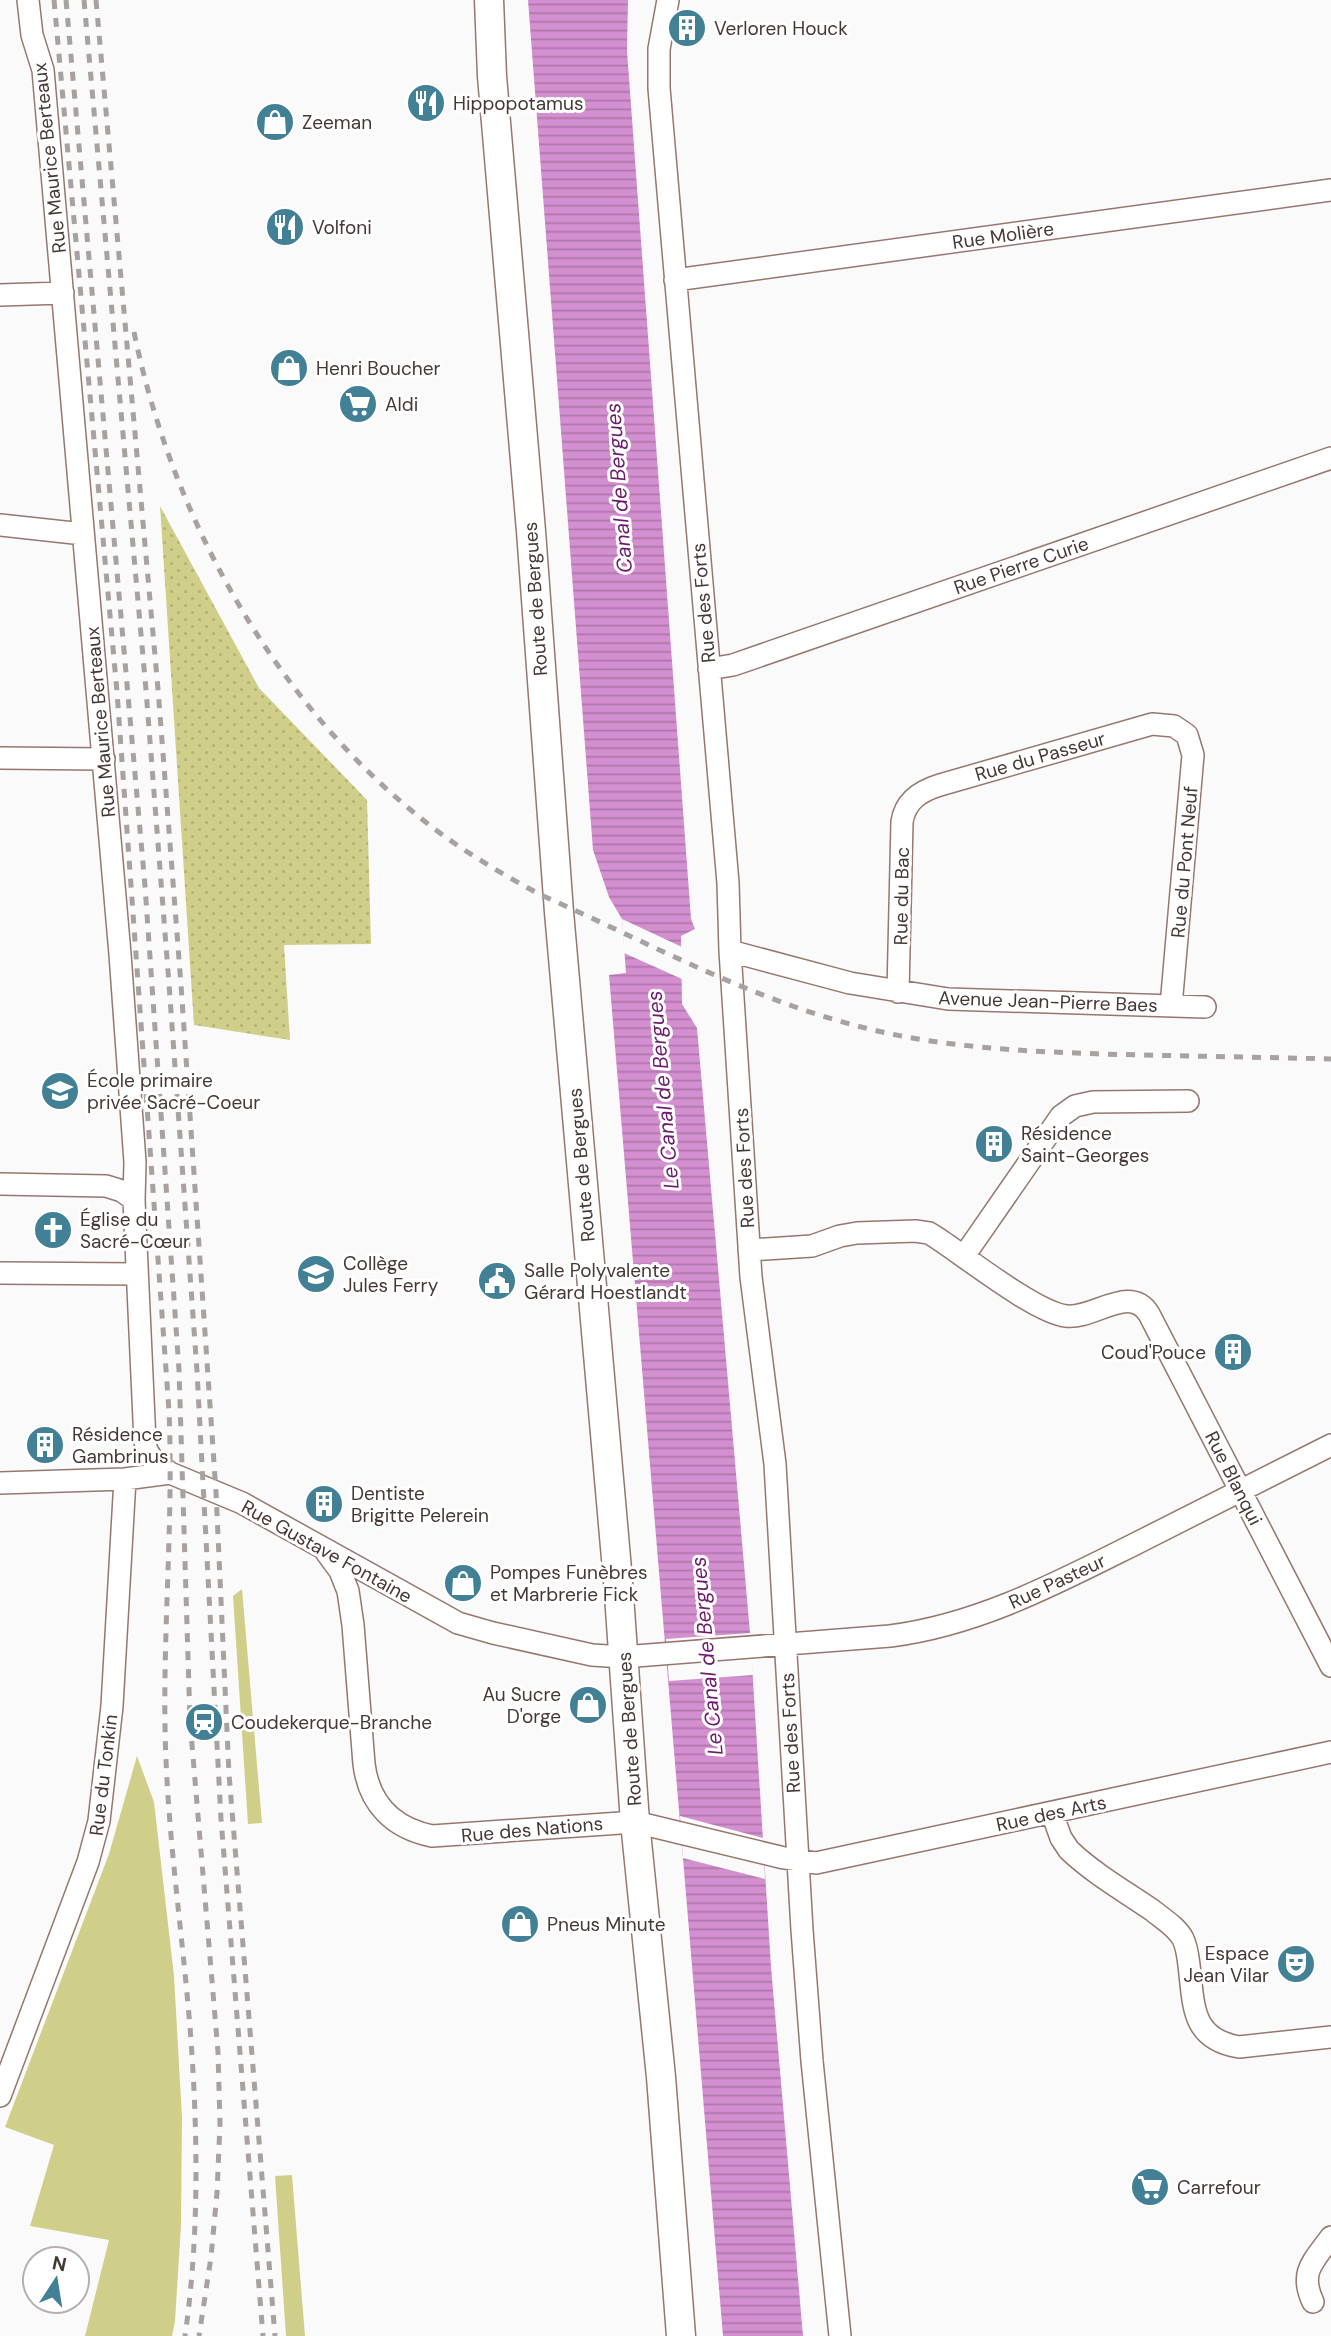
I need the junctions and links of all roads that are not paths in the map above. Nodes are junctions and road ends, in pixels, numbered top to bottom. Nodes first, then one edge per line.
1 (28, 0) edge
2 (480, 0) edge
3 (489, 0) edge
4 (668, 0) edge
5 (492, 76) junction
6 (1331, 190) edge
7 (676, 280) junction
8 (63, 293) junction
9 (0, 295) edge
10 (1331, 458) edge
11 (0, 525) edge
12 (83, 534) junction
13 (709, 669) junction
14 (1174, 726) joint
15 (0, 758) edge
16 (104, 760) junction
17 (910, 802) joint
18 (730, 951) junction
19 (898, 992) junction
20 (1171, 1006) junction
21 (1205, 1007) dead end
22 (1188, 1101) dead end
23 (0, 1184) edge
24 (134, 1200) junction
25 (749, 1250) junction
26 (964, 1256) junction
27 (0, 1273) edge
28 (137, 1274) junction
29 (1331, 1445) edge
30 (145, 1447) junction
31 (170, 1473) junction
32 (130, 1479) junction
33 (0, 1483) edge
34 (1241, 1490) junction
35 (319, 1545) junction
36 (391, 1585) junction
37 (353, 1625) junction
38 (785, 1645) junction
39 (651, 1655) joint
40 (623, 1657) junction
41 (1331, 1666) edge
42 (1331, 1752) edge
43 (1052, 1813) junction
44 (635, 1822) junction
45 (675, 1831) joint
46 (797, 1861) junction
47 (1331, 2037) edge
48 (0, 2096) edge
49 (1331, 2237) edge
50 (1312, 2302) dead end
51 (681, 2336) edge
52 (840, 2336) edge

1 - 8 street, Rue Maurice Berteaux
2 - 5 main road, Route de Bergues
3 - 5 main road, Route de Bergues
4 - 7 street, Rue des Forts
5 - 40 main road, Route de Bergues
6 - 7 street, Rue Molière
7 - 13 street, Rue des Forts
8 - 9 street
8 - 12 street, Rue Maurice Berteaux
10 - 13 street, Rue Pierre Curie
11 - 12 street
12 - 16 street, Rue Maurice Berteaux
13 - 18 street, Rue des Forts
14 - 17 street, Rue du Passeur
14 - 20 street, Rue du Pont Neuf
15 - 16 street
16 - 24 street, Rue Maurice Berteaux
17 - 19 street, Rue du Bac
18 - 19 street, Avenue Jean-Pierre Baes
18 - 25 street, Rue des Forts
19 - 20 street, Avenue Jean-Pierre Baes
20 - 21 street, Avenue Jean-Pierre Baes
22 - 26 street
23 - 24 street
24 - 28 street, Rue Maurice Berteaux
25 - 26 street
25 - 38 street, Rue des Forts
26 - 34 street, Rue Blanqui
27 - 28 street
28 - 30 street, Rue Maurice Berteaux
29 - 34 street, Rue Pasteur
30 - 31 street
30 - 32 street, Rue Maurice Berteaux
31 - 32 street
31 - 35 street, Rue Gustave Fontaine
32 - 33 street
32 - 48 street, Rue du Tonkin
34 - 38 street, Rue Pasteur
34 - 41 street, Rue Blanqui
35 - 36 street, Rue Gustave Fontaine
35 - 37 street
36 - 37 street
36 - 40 street, Rue Gustave Fontaine
37 - 44 street, Rue des Nations
38 - 39 street, Rue Pasteur
38 - 46 street, Rue des Forts
39 - 40 street, Rue Gustave Fontaine
40 - 44 main road, Route de Bergues
42 - 43 street, Rue des Arts
43 - 46 street, Rue des Arts
43 - 47 street
44 - 45 street, Rue des Nations
44 - 51 main road, Route de Bergues
45 - 46 street, Rue des Arts
46 - 52 street, Rue des Forts
49 - 50 street

